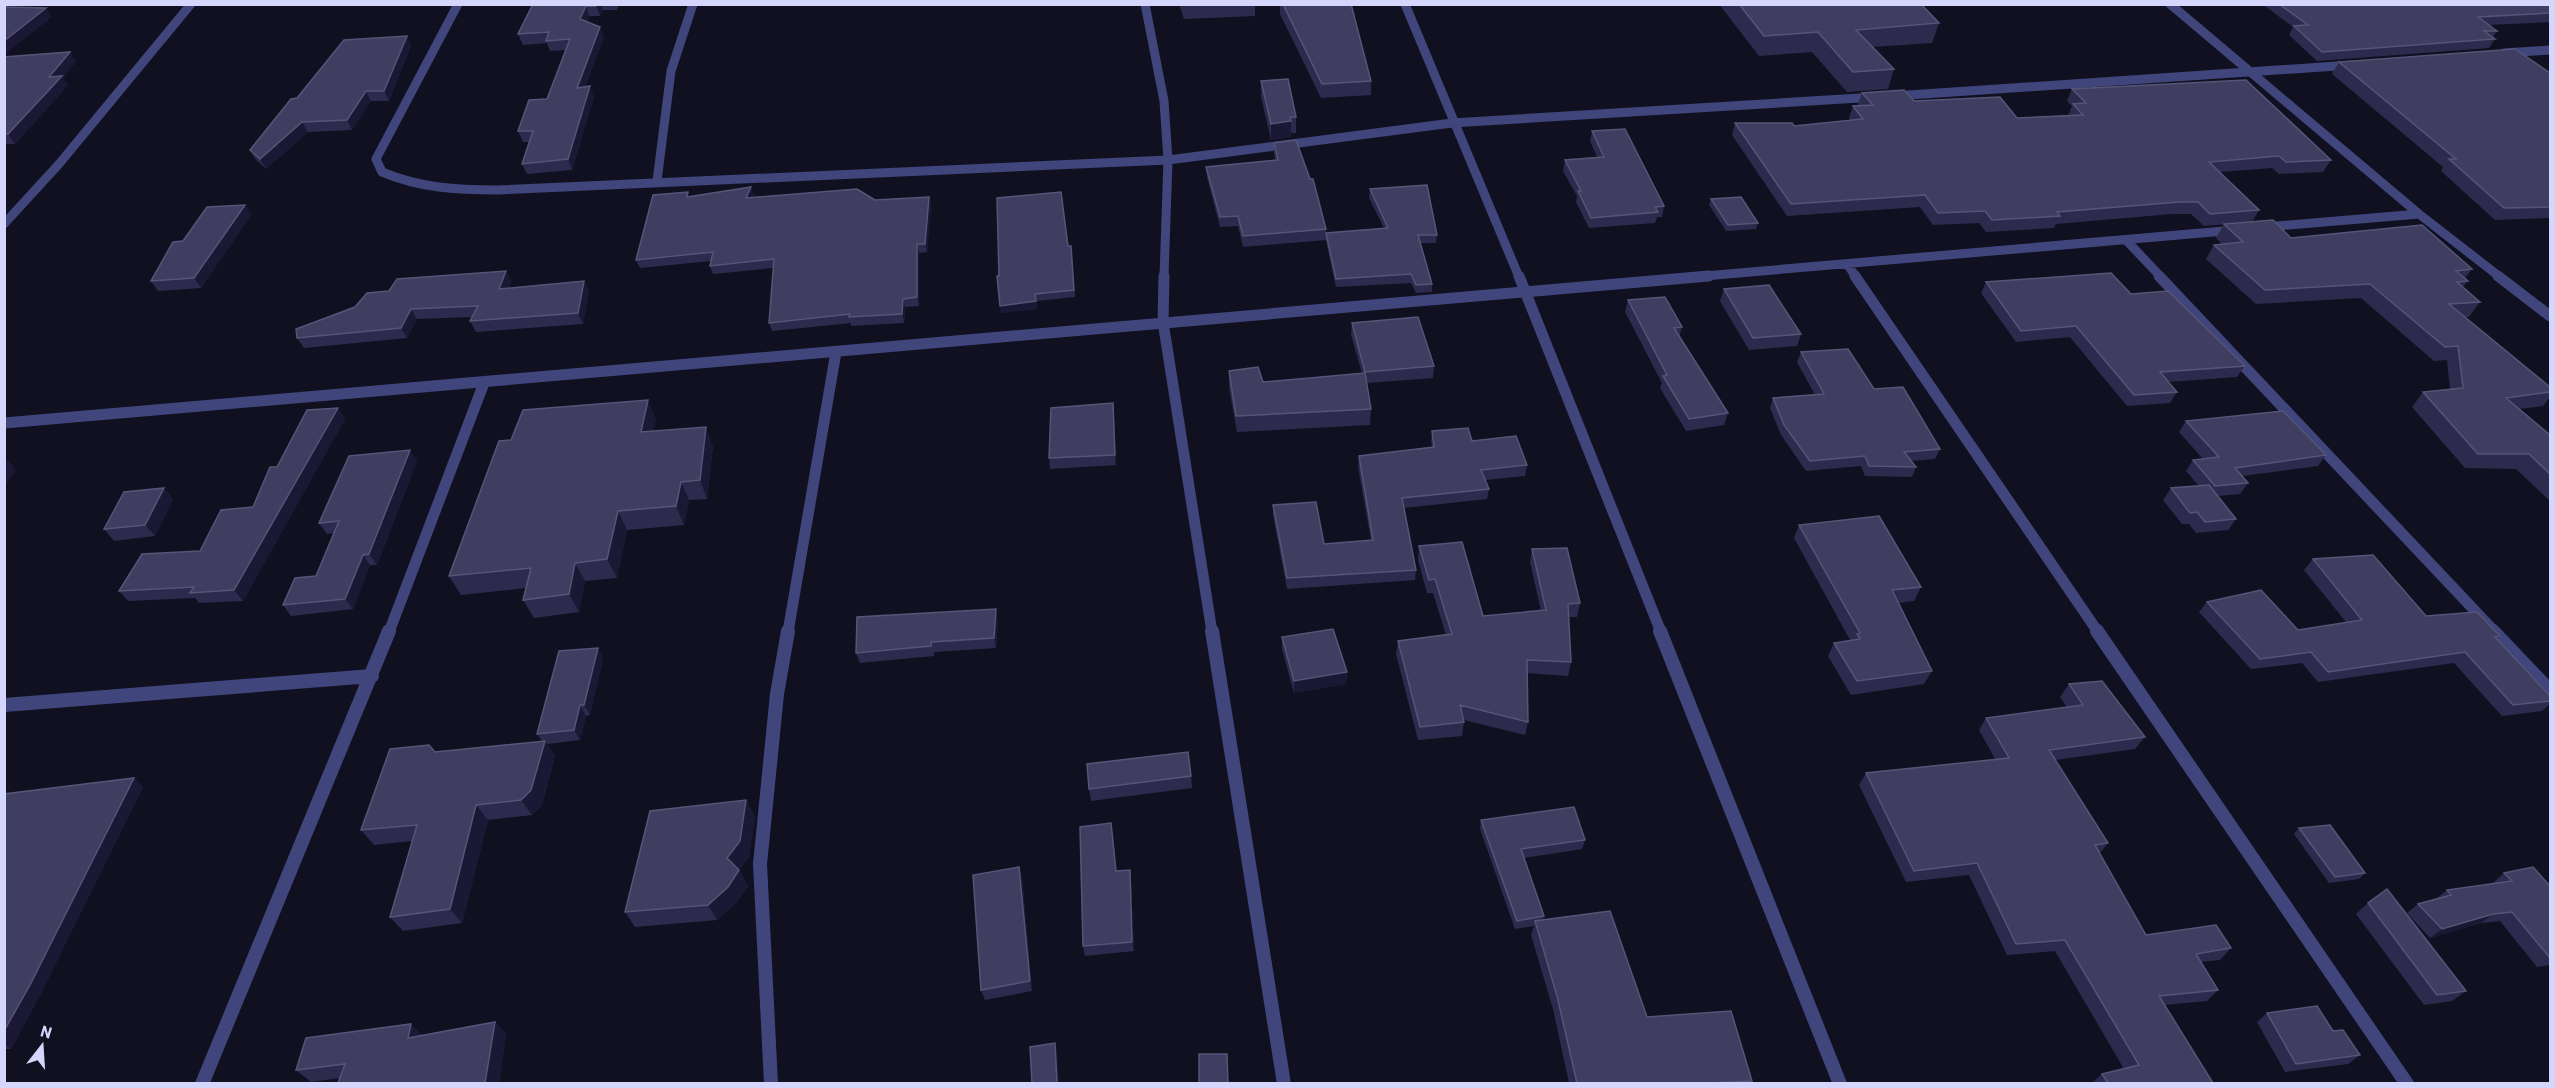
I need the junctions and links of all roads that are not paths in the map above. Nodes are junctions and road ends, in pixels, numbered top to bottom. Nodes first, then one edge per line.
1 (191, 4) edge
2 (458, 4) edge
3 (693, 4) edge
4 (1145, 4) edge
5 (1405, 4) edge
6 (2170, 4) edge
7 (2550, 50) edge
8 (2491, 54) edge
9 (2360, 65) edge
10 (2252, 73) junction
11 (1452, 123) junction
12 (1168, 160) junction
13 (657, 181) junction
14 (2420, 214) junction
15 (4, 224) edge
16 (2255, 228) edge
17 (2244, 229) edge
18 (2126, 240) junction
19 (1846, 264) junction
20 (1526, 293) junction
21 (2550, 316) edge
22 (1163, 322) junction
23 (836, 352) junction
24 (483, 382) junction
25 (4, 423) edge
26 (372, 676) junction
27 (2550, 691) edge
28 (4, 705) edge
29 (202, 1083) edge
30 (771, 1083) edge
31 (1284, 1083) edge
32 (1840, 1083) edge
33 (2407, 1083) edge

1 - 15 street
2 - 13 street
3 - 13 street
4 - 12 street
5 - 11 street
6 - 10 street
7 - 8 street
9 - 10 street
10 - 11 street
10 - 14 street
11 - 12 street
11 - 20 street
12 - 13 street
12 - 22 street
14 - 16 street
14 - 21 street
17 - 18 street
18 - 19 street
18 - 27 street
19 - 20 street
19 - 33 street
20 - 22 street
20 - 32 street
22 - 23 street
22 - 31 street
23 - 24 street
23 - 30 street
24 - 25 street
24 - 26 street
26 - 28 street
26 - 29 street

